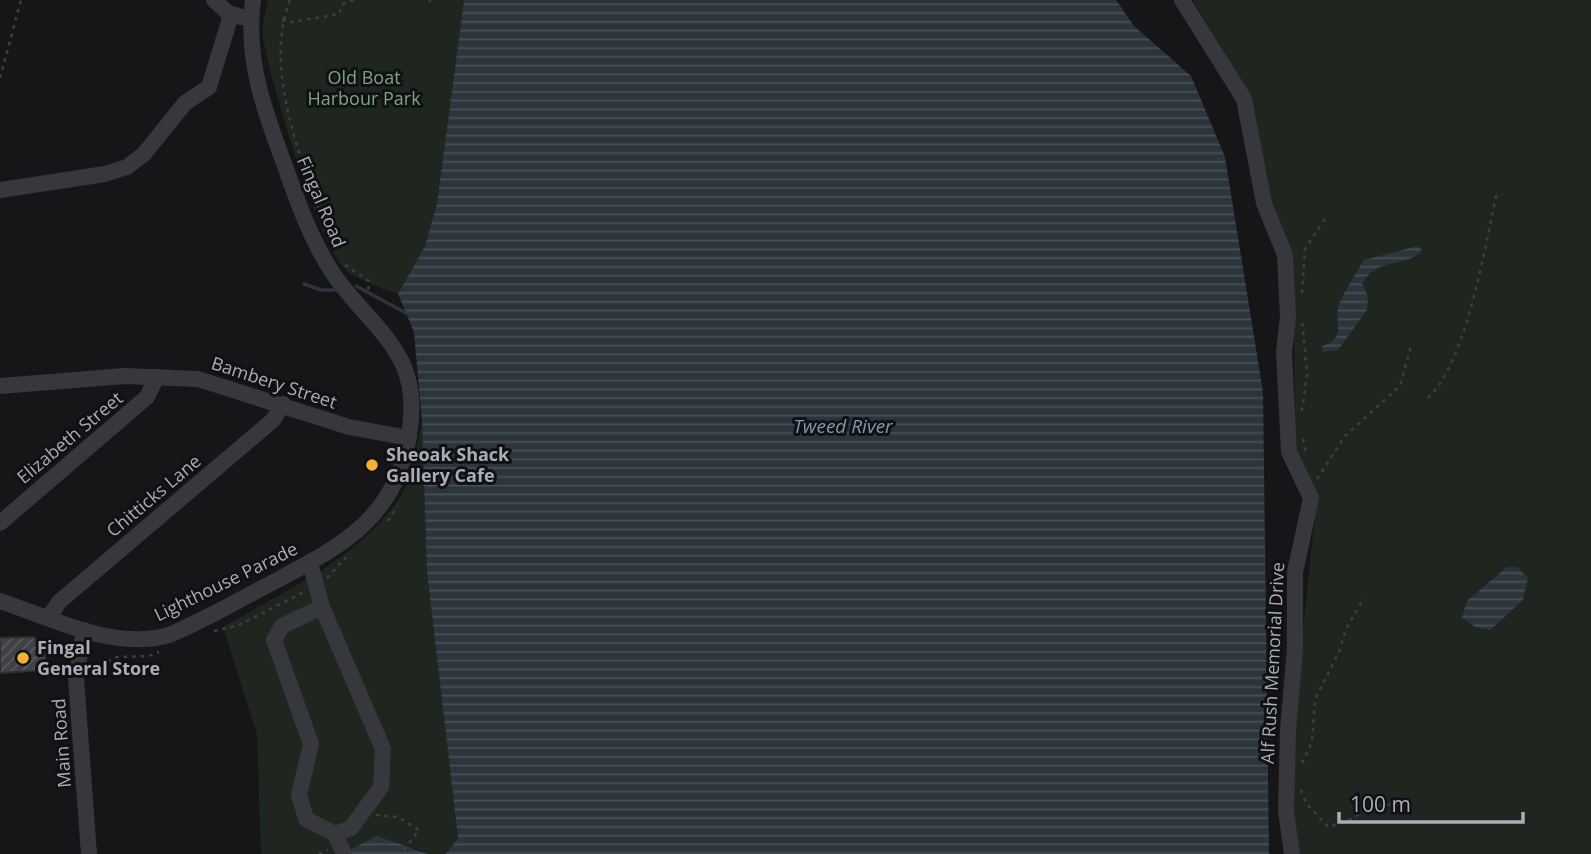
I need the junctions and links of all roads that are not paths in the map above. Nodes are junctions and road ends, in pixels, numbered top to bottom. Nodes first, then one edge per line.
1 (214, 0) edge
2 (253, 0) edge
3 (1182, 0) edge
4 (231, 15) junction
5 (250, 20) junction
6 (0, 190) edge
7 (157, 377) junction
8 (0, 386) edge
9 (283, 404) junction
10 (409, 438) junction
11 (0, 523) edge
12 (310, 563) junction
13 (0, 601) edge
14 (322, 607) junction
15 (49, 617) junction
16 (84, 630) junction
17 (335, 834) junction
18 (344, 853) edge
19 (89, 854) edge
20 (1292, 854) edge

1 - 4 street
2 - 5 street, Fingal Road
3 - 20 street, Alf Rush Memorial Drive
4 - 5 street
4 - 6 street
5 - 10 street, Fingal Road
7 - 8 street, Bambery Street
7 - 9 street, Bambery Street
7 - 11 street, Elizabeth Street
9 - 10 street, Bambery Street
9 - 15 street, Chitticks Lane
10 - 12 street, Lighthouse Parade
12 - 14 street
12 - 16 street, Lighthouse Parade
13 - 15 street, Lighthouse Parade
14 - 17 street
14 - 17 street
15 - 16 street, Lighthouse Parade
16 - 19 street, Main Road
17 - 18 street

